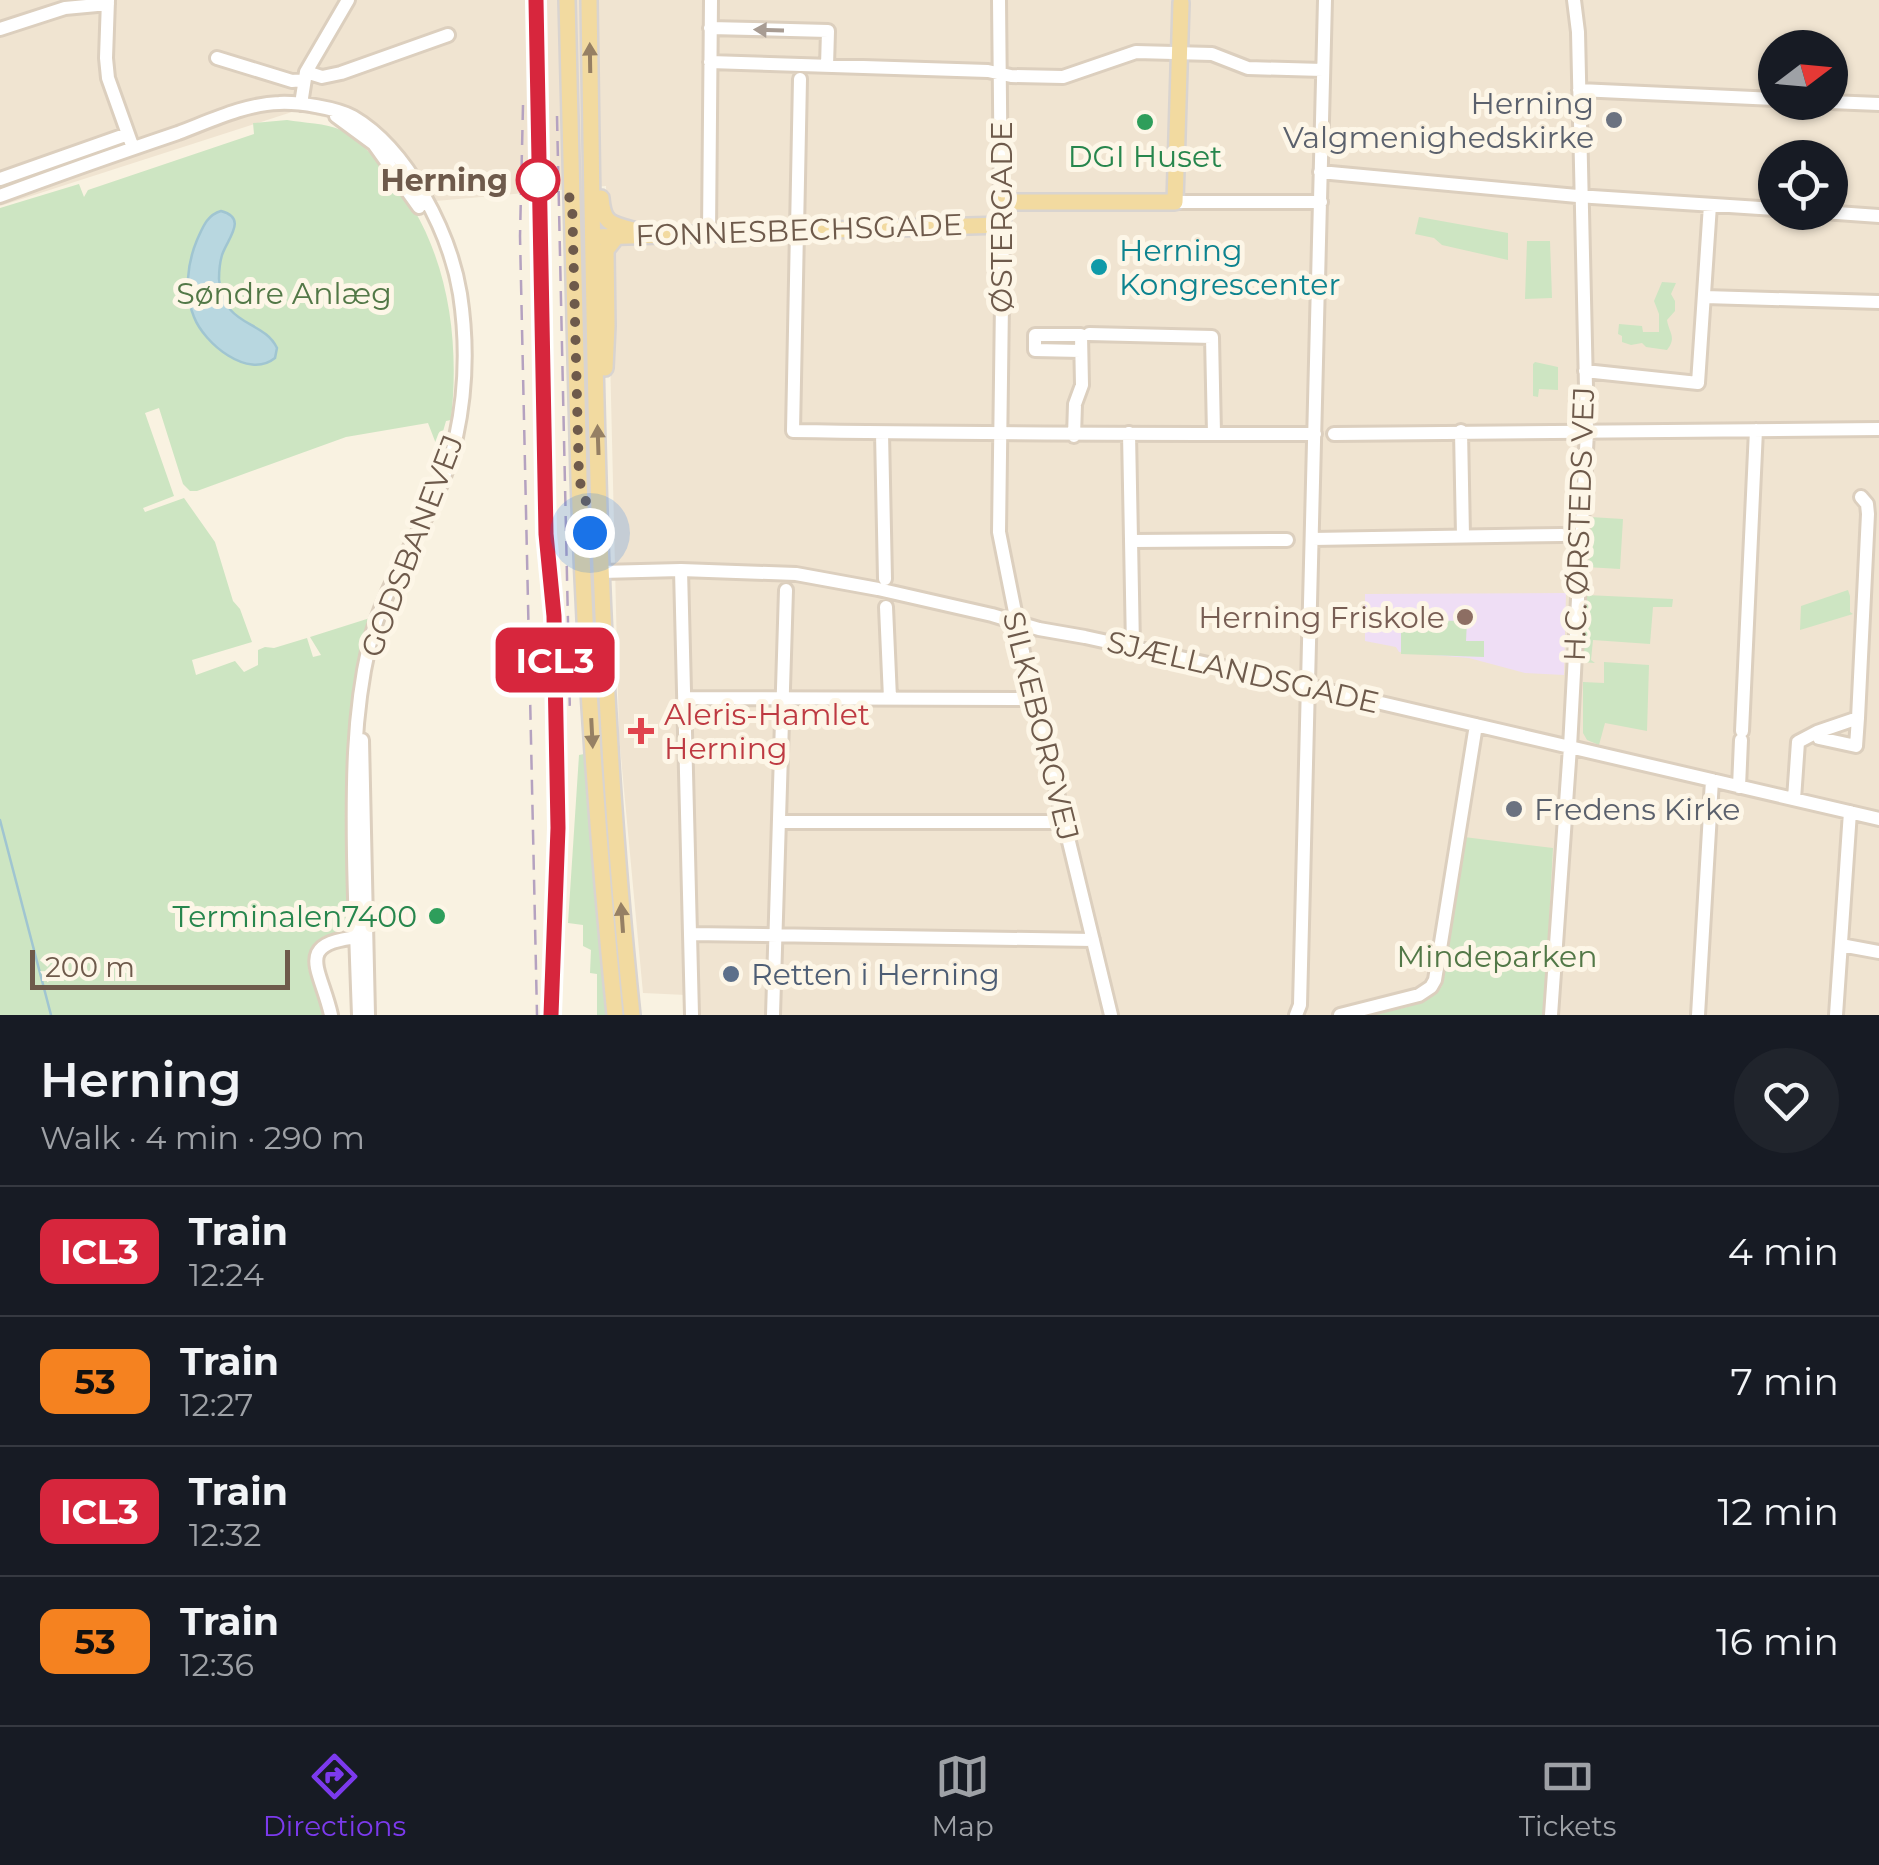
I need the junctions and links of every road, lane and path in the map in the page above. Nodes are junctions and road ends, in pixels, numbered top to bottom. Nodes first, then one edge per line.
1 (348, 0) edge
2 (568, 0) edge
3 (589, 0) edge
4 (711, 0) edge
5 (999, 0) edge
6 (1325, 0) edge
7 (1578, 0) edge
8 (108, 2) edge
9 (1182, 3) dead end
10 (710, 28) junction
11 (0, 30) edge
12 (448, 35) dead end
13 (1180, 53) junction
14 (217, 58) dead end
15 (710, 62) junction
16 (827, 66) junction
17 (1322, 70) junction
18 (1001, 74) junction
19 (305, 76) junction
20 (570, 76) junction
21 (800, 80) dead end
22 (1579, 90) junction
23 (1758, 98) edge
24 (1848, 103) edge
25 (302, 104) junction
26 (1879, 104) edge
27 (591, 116) junction
28 (130, 141) junction
29 (1320, 172) junction
30 (0, 179) edge
31 (0, 196) edge
32 (1580, 196) junction
33 (1002, 202) junction
34 (1176, 202) junction
35 (1321, 202) junction
36 (1710, 206) junction
37 (1758, 209) edge
38 (1848, 214) edge
39 (1879, 216) edge
40 (1003, 225) junction
41 (796, 231) junction
42 (709, 233) junction
43 (646, 234) junction
44 (618, 236) junction
45 (594, 237) junction
46 (1705, 298) junction
47 (1879, 302) edge
48 (574, 314) junction
49 (1089, 334) dead end
50 (1081, 351) dead end
51 (1584, 371) junction
52 (597, 401) junction
53 (1879, 429) edge
54 (1756, 430) junction
55 (1460, 431) junction
56 (1586, 432) junction
57 (882, 433) junction
58 (1129, 433) junction
59 (999, 434) junction
60 (1214, 434) junction
61 (1314, 434) junction
62 (1334, 434) dead end
63 (1074, 436) junction
64 (579, 479) junction
65 (1861, 497) dead end
66 (1562, 535) dead end
67 (1463, 536) junction
68 (1312, 539) junction
69 (1132, 540) junction
70 (1287, 540) dead end
71 (681, 570) junction
72 (602, 572) junction
73 (886, 579) dead end
74 (786, 590) dead end
75 (584, 596) junction
76 (886, 607) dead end
77 (1016, 622) junction
78 (1133, 647) junction
79 (1308, 686) junction
80 (684, 698) junction
81 (783, 698) junction
82 (890, 698) junction
83 (1035, 700) junction
84 (1858, 718) junction
85 (1476, 725) junction
86 (1817, 732) junction
87 (1570, 747) junction
88 (1712, 780) junction
89 (1740, 786) junction
90 (1794, 799) junction
91 (1850, 812) junction
92 (1064, 819) junction
93 (1879, 820) edge
94 (780, 822) junction
95 (690, 934) junction
96 (775, 936) junction
97 (360, 937) junction
98 (1093, 940) junction
99 (1841, 945) junction
100 (1879, 952) edge
101 (331, 1015) edge
102 (359, 1015) edge
103 (368, 1015) edge
104 (615, 1015) edge
105 (632, 1015) edge
106 (692, 1015) edge
107 (773, 1015) edge
108 (1111, 1015) edge
109 (1296, 1015) edge
110 (1340, 1015) edge
111 (1551, 1015) edge
112 (1698, 1015) edge
113 (1836, 1015) edge

1 - 19 street
2 - 20 main road
27 -> 3 main road
4 - 10 street
5 - 18 street, ØSTERGADE
6 - 17 street
7 - 22 street, H.C. ØRSTEDS VEJ
8 - 11 street
8 - 28 street
9 - 13 main road
10 - 15 street
16 -> 10 street
12 - 19 street
13 - 17 street
13 - 18 street
13 - 34 main road
14 - 19 street
15 - 16 street
15 - 42 street
16 - 18 street
17 - 29 street
18 - 33 street, ØSTERGADE
19 - 25 street
20 - 45 main road
20 - 48 main road
21 - 41 street
22 - 23 street
22 - 32 street, H.C. ØRSTEDS VEJ
24 - 26 street
25 - 28 street, GODSBANEVEJ
25 - 97 street, GODSBANEVEJ
27 - 43 main road
27 - 45 main road
28 - 30 street
28 - 31 street
29 - 32 street
29 - 35 street
32 - 36 street
32 - 51 street, H.C. ØRSTEDS VEJ
33 - 34 main road
33 - 40 main road, ØSTERGADE
34 - 35 street
35 - 61 street
36 - 37 street
36 - 46 street
38 - 39 street
40 - 41 main road, FONNESBECHSGADE
40 - 59 street, ØSTERGADE
41 - 42 main road, FONNESBECHSGADE
41 - 57 street
42 - 43 main road, FONNESBECHSGADE
43 - 44 main road, FONNESBECHSGADE
44 - 45 main road, FONNESBECHSGADE
44 - 52 main road
45 - 48 main road
45 - 52 main road
46 - 47 street
46 - 51 street
48 - 64 main road
49 - 60 street
50 - 63 street
51 - 56 street, H.C. ØRSTEDS VEJ
72 -> 52 main road
53 - 54 street
54 - 56 street
54 - 89 street
55 - 56 street
55 - 62 street
55 - 67 street
56 - 87 street, H.C. ØRSTEDS VEJ
57 - 59 street
57 - 73 street
58 - 60 street
58 - 63 street
58 - 69 street
59 - 63 street
59 - 77 street, SILKEBORGVEJ
60 - 61 street
61 - 68 street
64 - 72 main road
64 - 75 main road
65 - 84 street
66 - 67 street
67 - 68 street
68 - 79 street
69 - 70 street
69 - 78 street
71 - 72 street, SJÆLLANDSGADE
71 - 77 street, SJÆLLANDSGADE
71 - 80 street
72 - 75 main road
105 -> 72 main road
74 - 81 street
75 -> 104 main road
76 - 82 street
77 - 78 street, SJÆLLANDSGADE
77 - 83 street, SILKEBORGVEJ
78 - 79 street, SJÆLLANDSGADE
79 - 85 street, SJÆLLANDSGADE
79 - 109 street
80 - 81 street
80 - 95 street
81 - 82 street
81 - 94 street
82 - 83 street
83 - 92 street, SILKEBORGVEJ
84 - 86 street
84 - 86 street
85 - 87 street, SJÆLLANDSGADE
85 - 110 street
86 - 90 street
87 - 88 street, SJÆLLANDSGADE
87 - 111 street, H.C. ØRSTEDS VEJ
88 - 89 street, SJÆLLANDSGADE
88 - 112 street
89 - 90 street, SJÆLLANDSGADE
90 - 91 street, SJÆLLANDSGADE
91 - 93 street, SJÆLLANDSGADE
91 - 99 street
92 - 94 street
92 - 98 street, SILKEBORGVEJ
94 - 96 street
95 - 96 street
95 - 106 street
96 - 98 street
96 - 107 street
97 - 101 street
97 - 102 street, GODSBANEVEJ
97 - 103 street, GODSBANEVEJ
98 - 108 street, SILKEBORGVEJ
99 - 100 street
99 - 113 street

